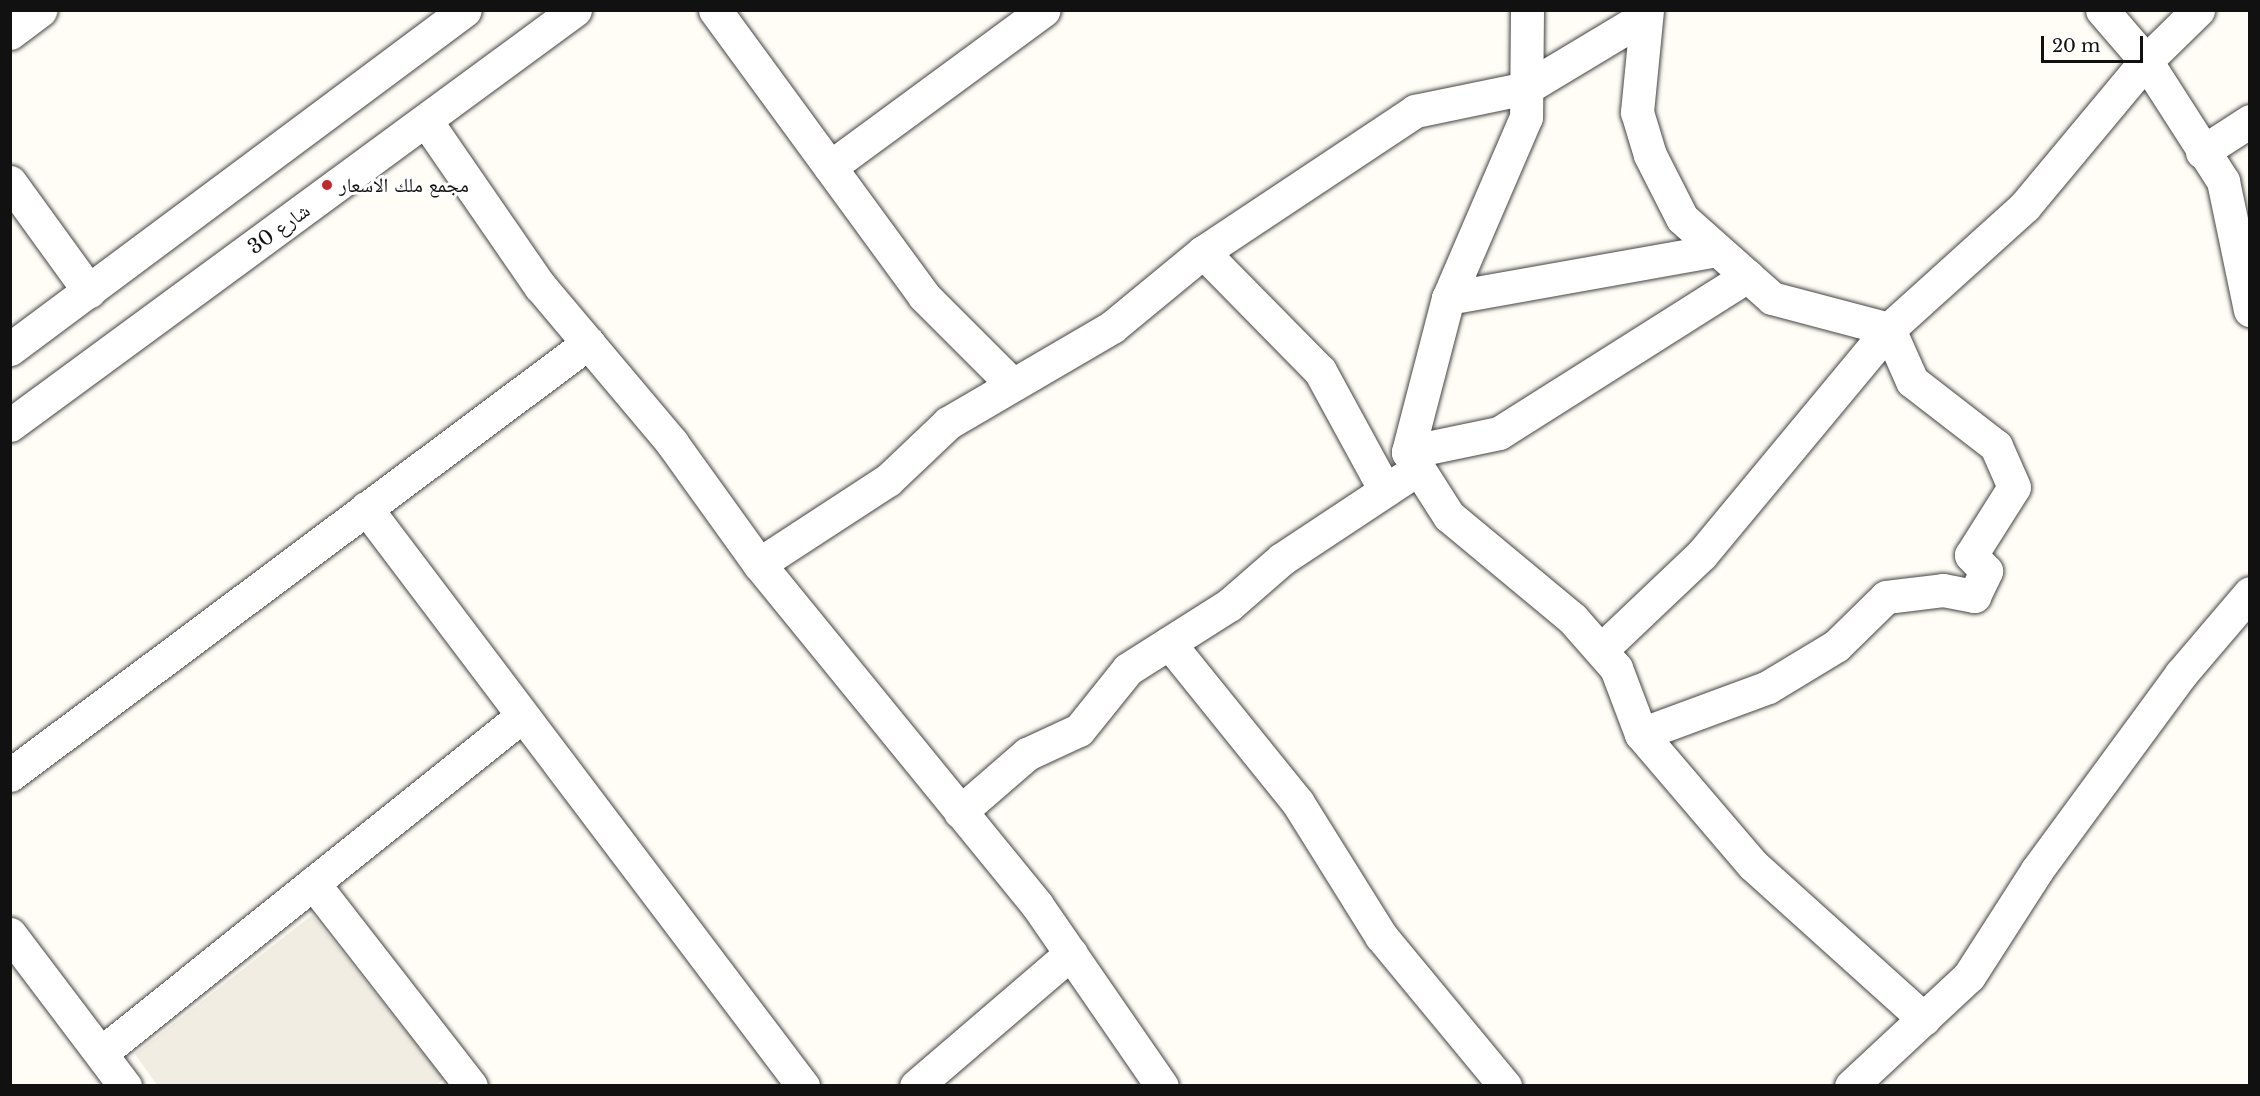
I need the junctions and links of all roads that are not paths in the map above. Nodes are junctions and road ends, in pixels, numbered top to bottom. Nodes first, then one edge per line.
1 (40, 10) edge
2 (465, 10) edge
3 (575, 10) edge
4 (715, 10) edge
5 (1044, 10) edge
6 (1527, 10) edge
7 (2102, 10) edge
8 (2198, 10) edge
9 (1647, 14) edge
10 (10, 33) edge
11 (2146, 61) junction
12 (1526, 88) junction
13 (426, 121) junction
14 (2250, 121) edge
15 (2202, 152) junction
16 (830, 167) junction
17 (10, 182) edge
18 (1717, 250) junction
19 (1203, 252) junction
20 (1747, 276) junction
21 (89, 291) junction
22 (1448, 298) junction
23 (2250, 310) edge
24 (1889, 328) junction
25 (588, 343) junction
26 (10, 349) edge
27 (1012, 384) junction
28 (10, 425) edge
29 (1413, 461) junction
30 (1385, 490) junction
31 (366, 508) junction
32 (759, 564) junction
33 (2250, 593) edge
34 (1169, 643) junction
35 (1601, 650) junction
36 (522, 716) junction
37 (1641, 734) junction
38 (10, 776) edge
39 (960, 812) junction
40 (313, 883) junction
41 (10, 933) edge
42 (1071, 953) junction
43 (1924, 1019) junction
44 (101, 1053) junction
45 (125, 1086) edge
46 (471, 1086) edge
47 (803, 1086) edge
48 (916, 1086) edge
49 (1162, 1086) edge
50 (1504, 1086) edge
51 (1851, 1086) edge

1 - 10 street
2 - 21 street
3 - 13 street, شارع 30
4 - 16 street
5 - 16 street
6 - 12 street
7 - 11 street
8 - 11 street
9 - 12 street
9 - 18 street
11 - 15 street
11 - 24 street
12 - 19 street
12 - 22 street
13 - 25 street
13 - 28 street, شارع 30
14 - 15 street
15 - 23 street
16 - 27 street
17 - 21 street
18 - 20 street
18 - 22 street
19 - 27 street
19 - 30 street
20 - 24 street
20 - 29 street
21 - 26 street
22 - 29 street
24 - 35 street
24 - 37 street
25 - 31 street
25 - 32 street
27 - 32 street
29 - 30 street
29 - 35 street
30 - 34 street
31 - 36 street
31 - 38 street
32 - 39 street
33 - 43 street
34 - 39 street
34 - 50 street
35 - 37 street
36 - 40 street
36 - 47 street
37 - 43 street
39 - 42 street
40 - 44 street
40 - 46 street
41 - 44 street
42 - 48 street
42 - 49 street
43 - 51 street
44 - 45 street

